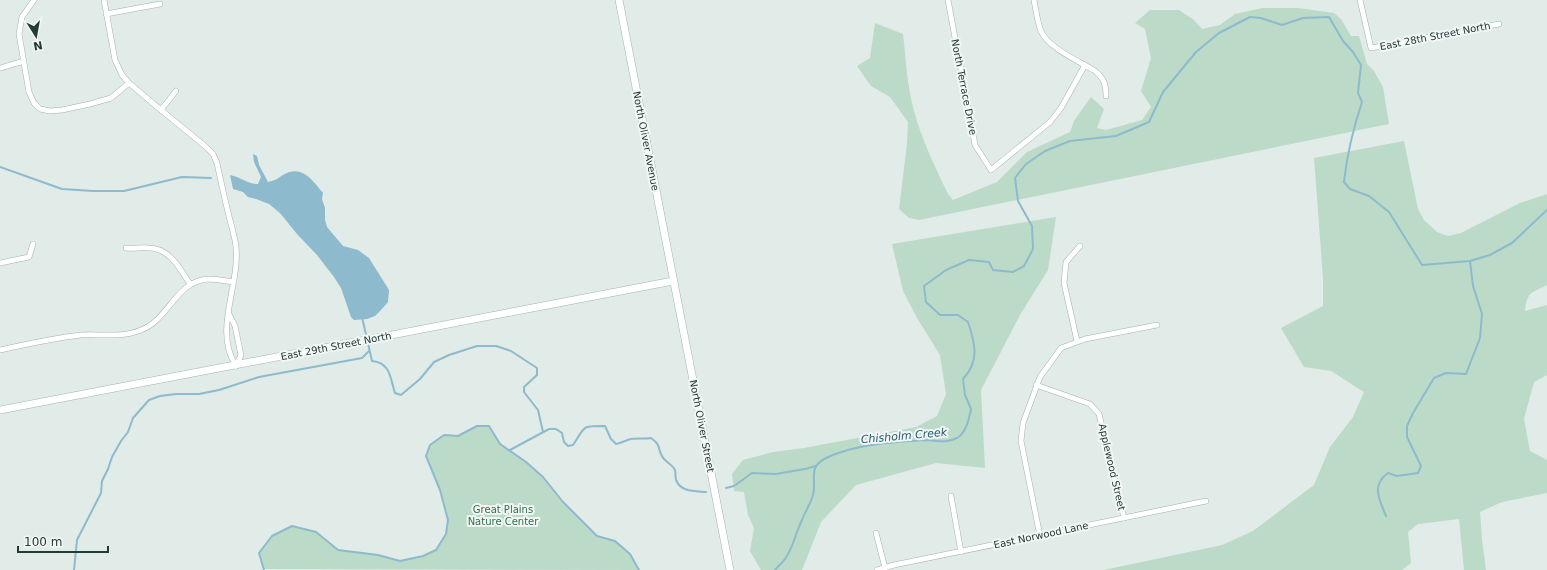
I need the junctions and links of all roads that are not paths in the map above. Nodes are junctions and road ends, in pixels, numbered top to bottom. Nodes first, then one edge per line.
1 (34, 0) edge
2 (104, 0) edge
3 (618, 0) edge
4 (948, 0) edge
5 (1034, 0) edge
6 (1360, 0) edge
7 (160, 4) dead end
8 (106, 14) junction
9 (1499, 24) dead end
10 (24, 61) junction
11 (1085, 64) junction
12 (0, 68) edge
13 (129, 83) junction
14 (176, 91) dead end
15 (1106, 96) dead end
16 (161, 110) junction
17 (34, 244) dead end
18 (1080, 246) dead end
19 (126, 248) dead end
20 (0, 263) edge
21 (673, 281) junction
22 (234, 282) junction
23 (190, 284) junction
24 (229, 313) junction
25 (1157, 325) dead end
26 (1076, 341) junction
27 (0, 350) edge
28 (236, 366) junction
29 (1036, 386) junction
30 (0, 410) edge
31 (951, 496) dead end
32 (1206, 501) dead end
33 (1124, 518) junction
34 (876, 533) dead end
35 (1040, 536) junction
36 (961, 552) junction
37 (885, 568) junction
38 (730, 570) edge
39 (877, 570) edge

1 - 10 street
2 - 8 street
3 - 21 main road, North Oliver Avenue
4 - 11 street, North Terrace Drive
5 - 11 street
6 - 9 street, East 28th Street North
7 - 8 street
8 - 13 street
10 - 12 street
10 - 13 street
11 - 15 street
13 - 16 street
14 - 16 street
16 - 22 street
17 - 20 street
18 - 26 street
19 - 23 street
21 - 28 main road, East 29th Street North
21 - 38 main road, North Oliver Street
22 - 23 street
22 - 24 street
23 - 27 street
24 - 28 street
24 - 28 street
25 - 26 street
26 - 29 street
28 - 30 main road, East 29th Street North
29 - 33 street, Applewood Street
29 - 35 street
31 - 36 street
32 - 33 street, East Norwood Lane
33 - 35 street, East Norwood Lane
34 - 37 street
35 - 36 street, East Norwood Lane
36 - 37 street, East Norwood Lane
37 - 39 street, East Norwood Lane

